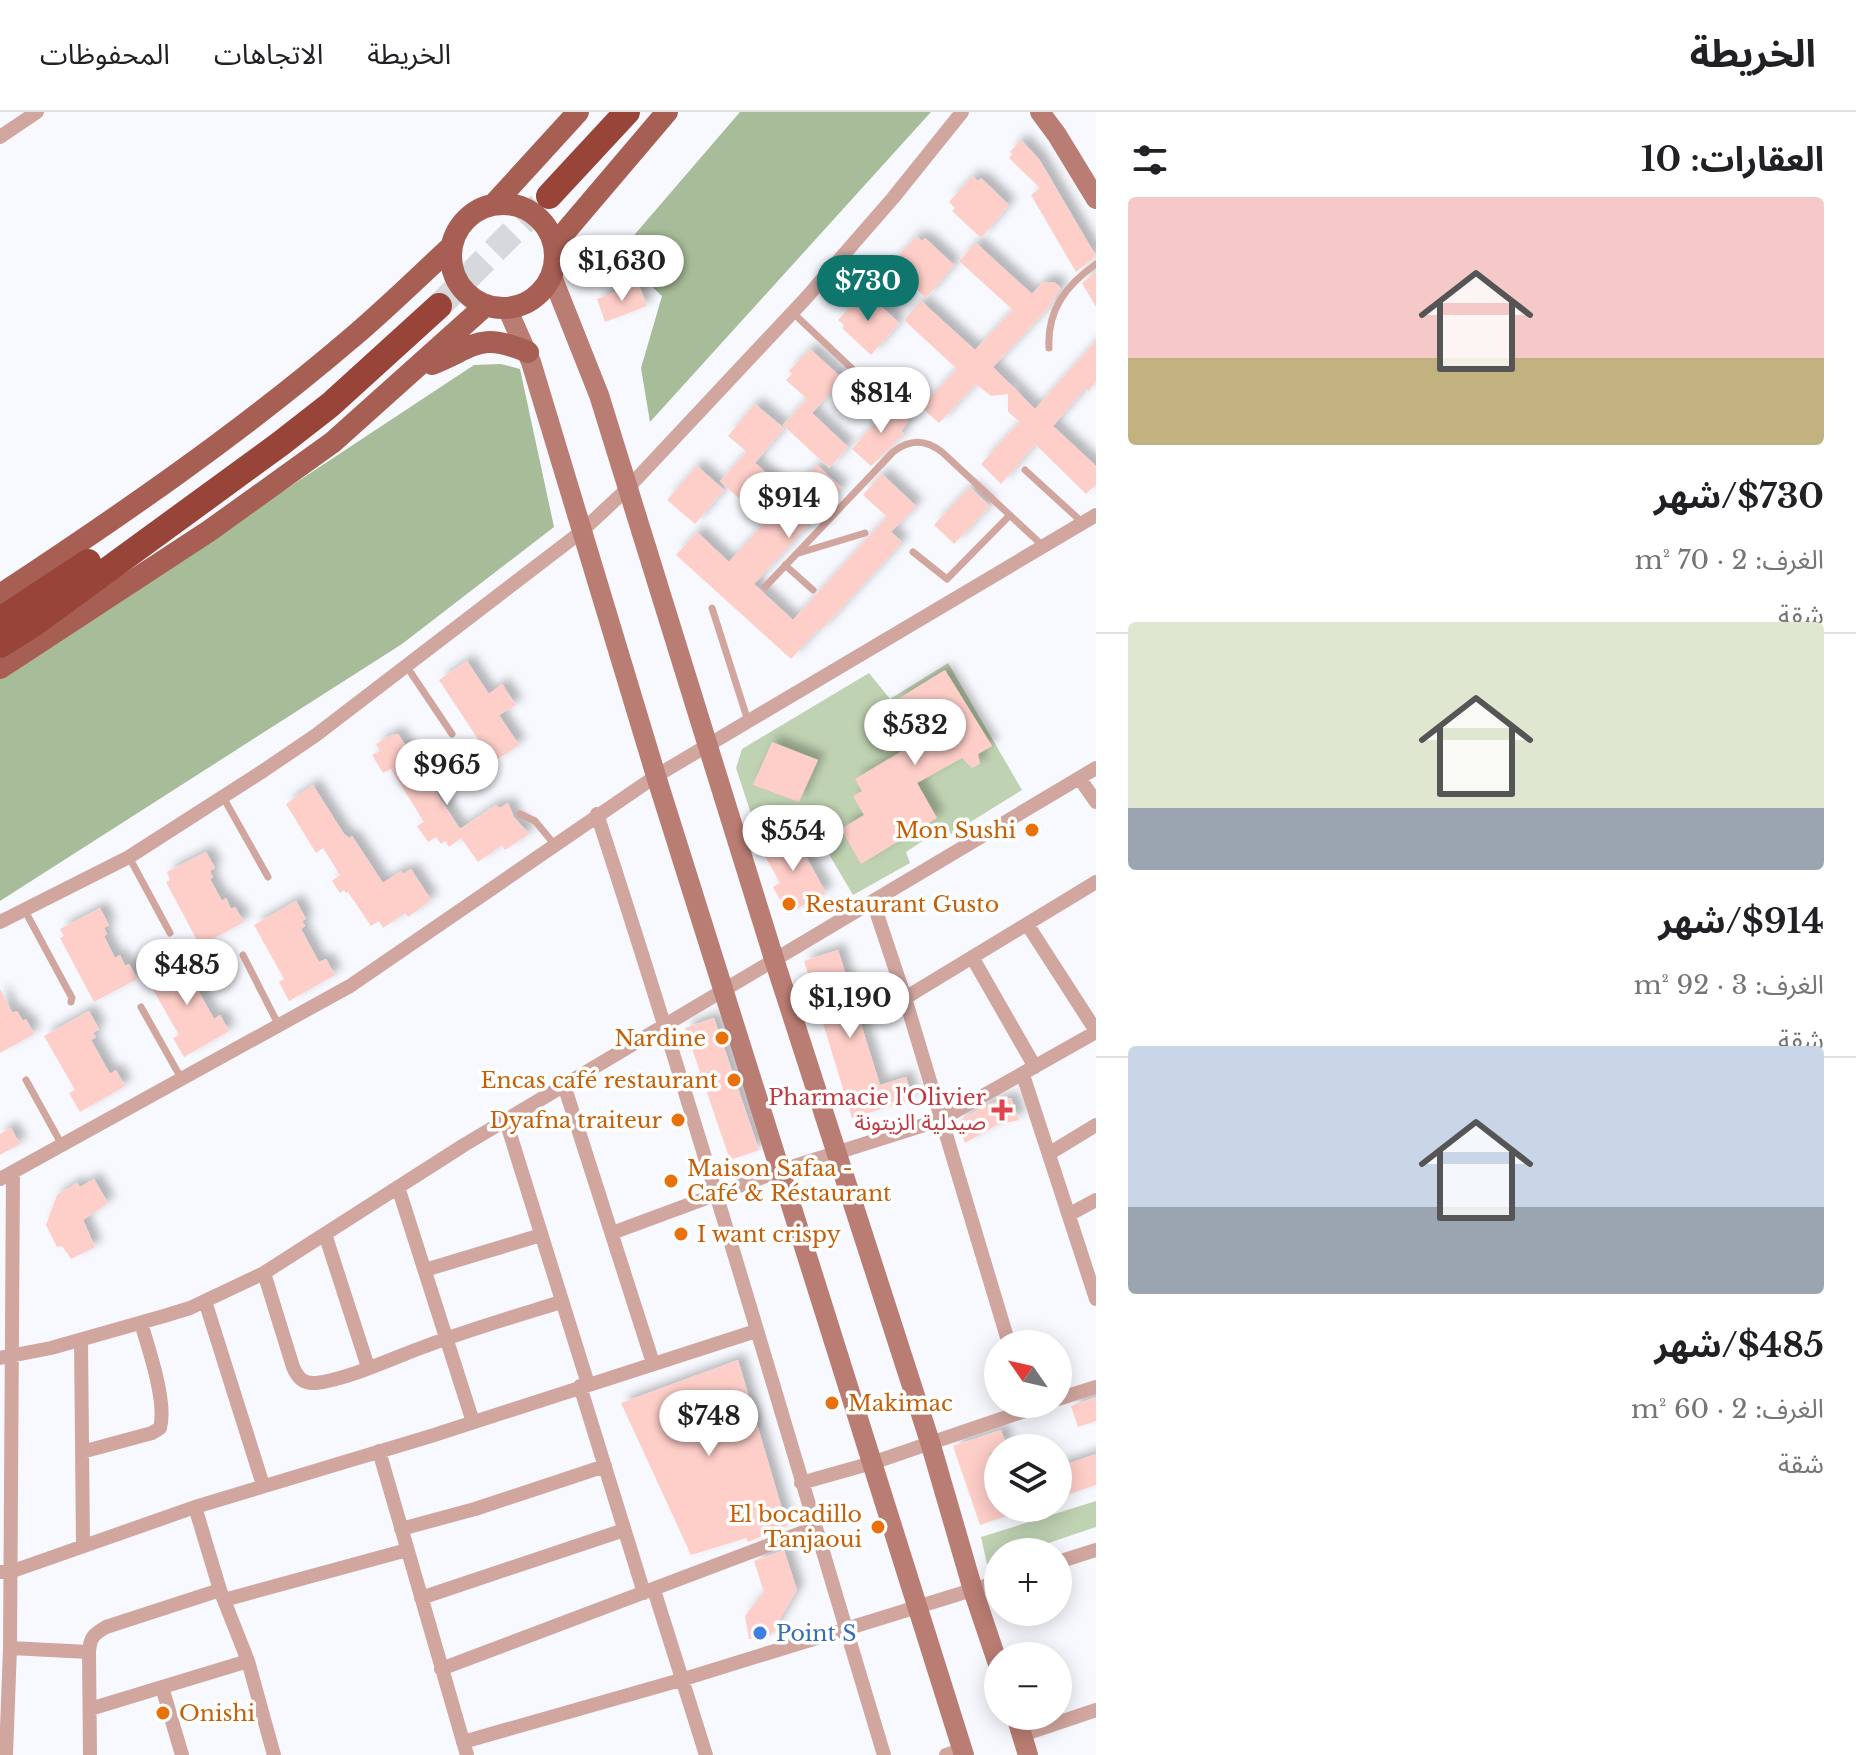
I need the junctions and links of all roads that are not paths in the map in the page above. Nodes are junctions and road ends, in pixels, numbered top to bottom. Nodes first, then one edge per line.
1 (37, 112) edge
2 (578, 112) edge
3 (606, 112) edge
4 (627, 112) edge
5 (667, 112) edge
6 (962, 112) edge
7 (1040, 112) edge
8 (0, 137) edge
9 (1096, 199) edge
10 (494, 204) junction
11 (554, 245) junction
12 (451, 247) junction
13 (1096, 264) edge
14 (551, 274) junction
15 (496, 307) junction
16 (792, 312) junction
17 (1049, 348) dead end
18 (528, 352) junction
19 (419, 366) junction
20 (863, 379) dead end
21 (1025, 470) dead end
22 (627, 489) junction
23 (1010, 515) junction
24 (1096, 515) edge
25 (1083, 523) junction
26 (581, 532) junction
27 (865, 533) dead end
28 (1043, 546) junction
29 (913, 552) dead end
30 (797, 554) junction
31 (785, 565) junction
32 (765, 587) dead end
33 (813, 590) dead end
34 (0, 595) edge
35 (712, 608) dead end
36 (0, 620) edge
37 (0, 645) edge
38 (407, 667) junction
39 (0, 668) edge
40 (748, 721) junction
41 (452, 734) dead end
42 (707, 745) junction
43 (1096, 768) edge
44 (656, 776) junction
45 (1080, 779) junction
46 (223, 797) junction
47 (1096, 802) edge
48 (520, 814) dead end
49 (597, 814) junction
50 (555, 845) junction
51 (129, 857) junction
52 (268, 877) dead end
53 (1095, 884) edge
54 (873, 902) junction
55 (24, 909) junction
56 (0, 922) edge
57 (1027, 924) junction
58 (170, 933) dead end
59 (243, 955) dead end
60 (972, 957) junction
61 (774, 959) junction
62 (724, 988) junction
63 (905, 998) junction
64 (71, 1002) dead end
65 (141, 1007) dead end
66 (666, 1025) junction
67 (279, 1026) junction
68 (1096, 1032) edge
69 (1029, 1071) junction
70 (26, 1080) dead end
71 (182, 1080) junction
72 (564, 1085) junction
73 (940, 1120) junction
74 (506, 1121) junction
75 (1096, 1125) edge
76 (62, 1145) junction
77 (1050, 1153) junction
78 (837, 1154) junction
79 (782, 1170) junction
80 (7, 1176) edge
81 (398, 1187) junction
82 (715, 1196) junction
83 (1096, 1200) edge
84 (1070, 1214) junction
85 (612, 1233) junction
86 (325, 1234) junction
87 (541, 1235) junction
88 (425, 1270) junction
89 (264, 1273) junction
90 (1096, 1299) edge
91 (205, 1301) junction
92 (561, 1302) junction
93 (141, 1323) junction
94 (1005, 1330) edge
95 (756, 1331) junction
96 (447, 1338) junction
97 (81, 1340) junction
98 (6, 1358) edge
99 (653, 1363) junction
100 (368, 1367) junction
101 (584, 1385) junction
102 (1096, 1387) edge
103 (1072, 1395) edge
104 (998, 1418) edge
105 (473, 1422) junction
106 (930, 1442) junction
107 (379, 1451) junction
108 (82, 1452) junction
109 (872, 1463) junction
110 (605, 1466) junction
111 (801, 1483) junction
112 (263, 1485) junction
113 (195, 1507) junction
114 (814, 1528) junction
115 (401, 1529) junction
116 (624, 1530) junction
117 (83, 1546) junction
118 (407, 1550) junction
119 (1096, 1550) edge
120 (1072, 1558) edge
121 (5, 1572) edge
122 (984, 1586) edge
123 (973, 1590) junction
124 (649, 1591) junction
125 (222, 1595) junction
126 (421, 1598) junction
127 (919, 1608) junction
128 (846, 1628) junction
129 (991, 1642) edge
130 (10, 1648) junction
131 (89, 1652) junction
132 (248, 1661) junction
133 (441, 1669) junction
134 (684, 1679) junction
135 (162, 1687) junction
136 (90, 1709) junction
137 (1096, 1710) edge
138 (1022, 1735) edge
139 (465, 1748) edge
140 (957, 1753) edge
141 (6, 1755) edge
142 (90, 1755) edge
143 (182, 1755) edge
144 (274, 1755) edge
145 (706, 1755) edge
146 (884, 1755) edge

1 - 8 street
2 - 10 main road
3 - 4 highway
5 - 11 main road
6 - 16 street
7 - 9 street
10 - 11 main road
10 - 12 main road
11 - 14 main road
12 - 15 main road
12 - 34 main road
13 - 17 lane
14 - 15 main road
14 - 22 street
15 - 18 street
15 - 19 main road
16 - 20 lane
16 - 22 street
18 - 19 main road
18 - 26 street
19 - 39 main road
21 - 25 lane
22 - 26 street
22 - 42 street
23 - 28 lane
23 - 29 lane
23 - 30 lane
24 - 25 street
25 - 28 street
26 - 38 street
26 - 44 street
27 - 30 lane
28 - 40 street
30 - 31 lane
31 - 32 lane
31 - 33 lane
35 - 40 lane
36 - 37 highway
38 - 41 lane
38 - 46 street
40 - 42 street
42 - 44 street
42 - 61 street
43 - 45 street
44 - 49 street
44 - 62 street
45 - 47 street
45 - 54 street
46 - 51 street
46 - 52 lane
48 - 50 lane
49 - 50 street
49 - 66 street
50 - 67 street
51 - 55 street
51 - 58 lane
53 - 57 street
54 - 61 street
54 - 63 street
55 - 56 street
55 - 64 lane
57 - 60 street
57 - 68 street
59 - 67 lane
60 - 63 street
60 - 69 street
61 - 62 street
61 - 78 street
62 - 66 street
62 - 79 street
63 - 73 street
65 - 71 lane
66 - 72 street
66 - 82 street
67 - 71 street
68 - 69 street
69 - 73 street
69 - 77 street
70 - 76 lane
71 - 76 street
72 - 74 street
72 - 85 street
73 - 78 street
73 - 94 street
74 - 81 street
74 - 87 street
75 - 77 street
76 - 80 street
77 - 84 street
78 - 79 street
78 - 106 street
79 - 82 street
79 - 109 street
80 - 98 street
81 - 86 street
81 - 88 street
82 - 85 street
82 - 95 street
83 - 84 street
84 - 90 street
85 - 99 street
86 - 89 street
86 - 100 street
87 - 88 street
87 - 92 street
88 - 96 street
89 - 91 street
89 - 100 street
91 - 93 street
91 - 112 street
92 - 96 street
92 - 101 street
93 - 97 street
93 - 108 street
95 - 99 street
95 - 111 street
96 - 100 street
96 - 105 street
97 - 98 street
97 - 108 street
98 - 121 street
99 - 101 street
101 - 105 street
101 - 110 street
102 - 103 street
104 - 106 street
105 - 107 street
106 - 109 street
106 - 123 street
107 - 112 street
107 - 115 street
108 - 117 street
109 - 111 street
109 - 127 street
110 - 115 street
110 - 116 street
111 - 114 street
112 - 113 street
113 - 117 street
113 - 125 street
114 - 124 street
114 - 128 street
115 - 118 street
116 - 124 street
116 - 126 street
117 - 121 street
118 - 125 street
118 - 126 street
119 - 120 street
121 - 130 street
122 - 123 street
123 - 127 street
123 - 129 street
124 - 133 street
124 - 134 street
125 - 131 street
125 - 132 street
126 - 133 street
127 - 128 street
127 - 140 street
128 - 134 street
128 - 146 street
130 - 131 street
130 - 141 street
131 - 136 street
132 - 135 street
132 - 144 street
133 - 139 street
134 - 139 street
134 - 145 street
135 - 136 street
135 - 143 street
136 - 142 street
137 - 138 street

